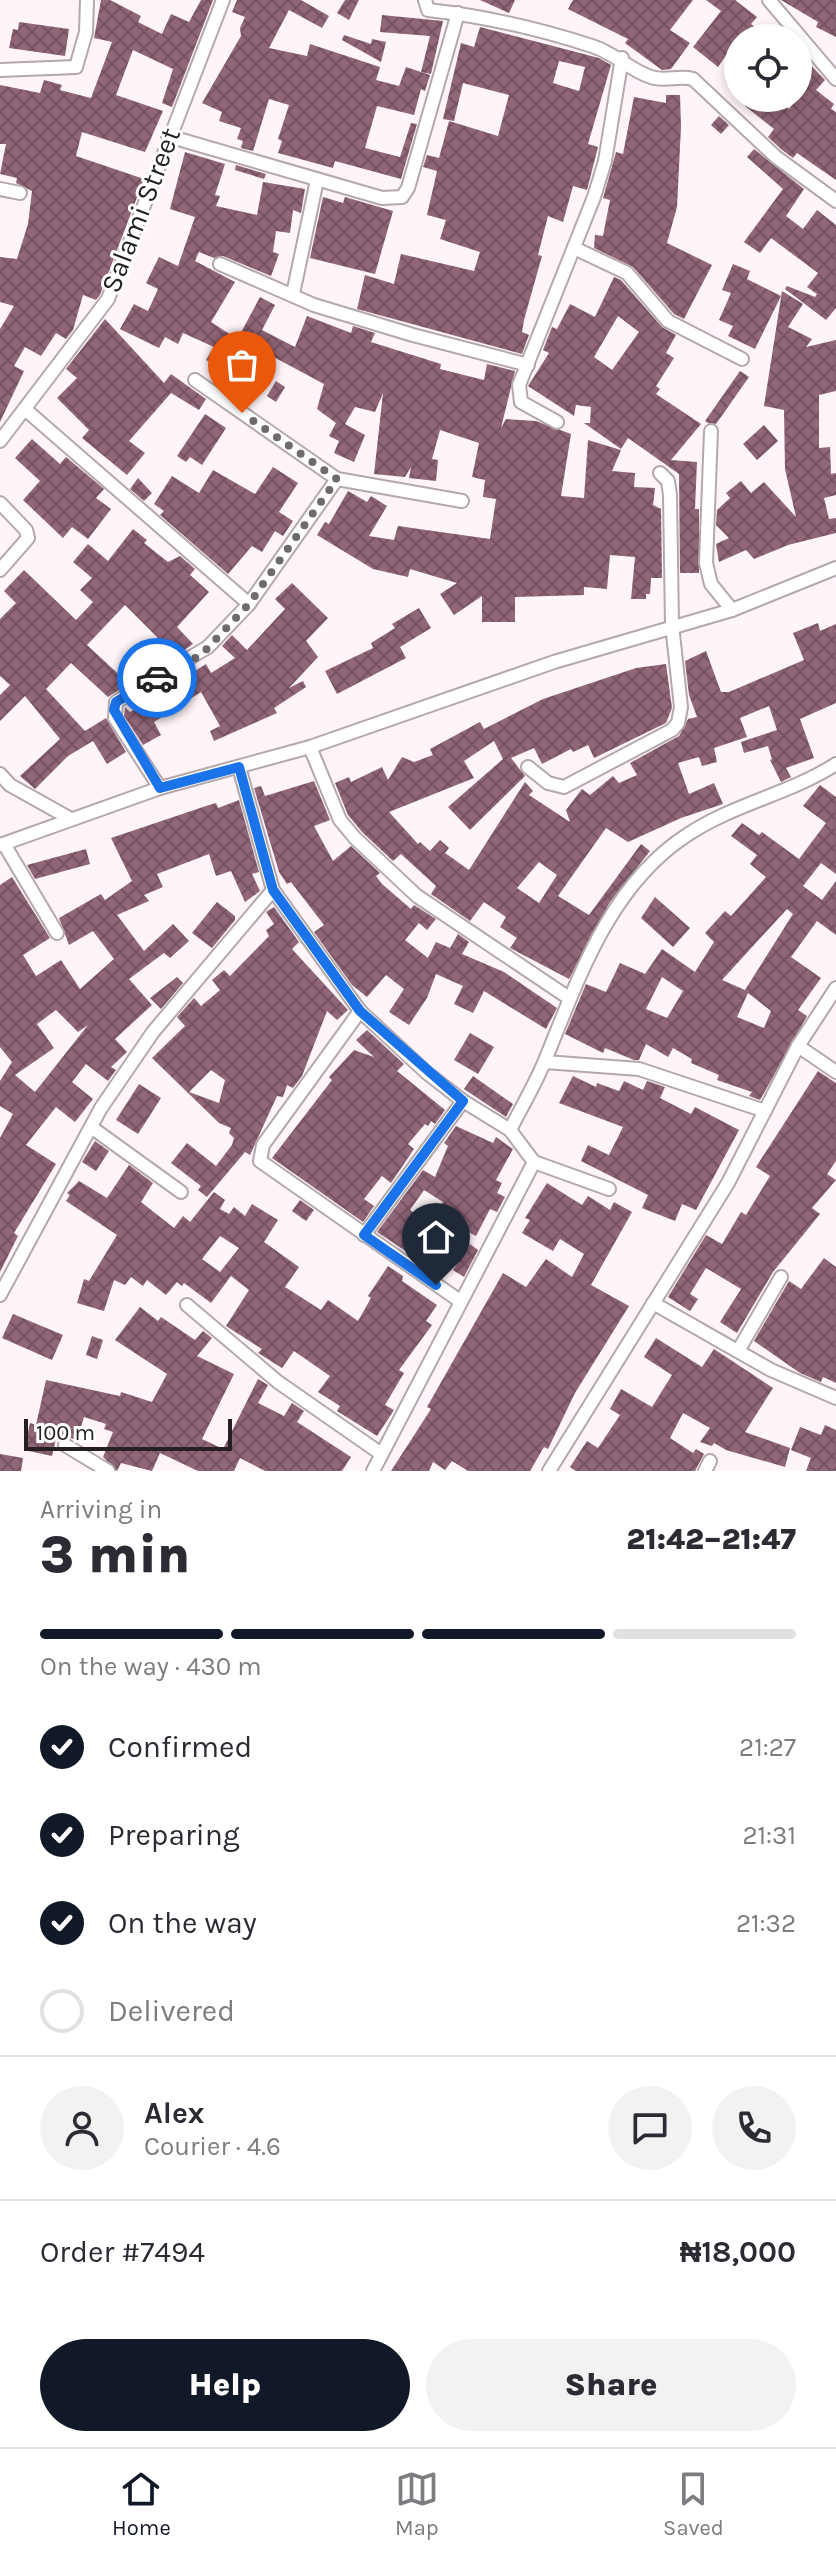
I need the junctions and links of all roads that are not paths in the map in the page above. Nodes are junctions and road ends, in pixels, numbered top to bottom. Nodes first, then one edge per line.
1 (87, 0) edge
2 (223, 0) edge
3 (425, 0) edge
4 (769, 0) edge
5 (458, 13) junction
6 (622, 58) junction
7 (0, 70) edge
8 (836, 79) edge
9 (168, 136) junction
10 (317, 180) junction
11 (0, 189) edge
12 (20, 193) dead end
13 (836, 201) edge
14 (574, 248) junction
15 (220, 264) dead end
16 (293, 294) junction
17 (742, 359) dead end
18 (528, 365) junction
19 (195, 380) dead end
20 (26, 410) junction
21 (557, 422) dead end
22 (711, 431) dead end
23 (0, 441) edge
24 (660, 473) dead end
25 (337, 479) junction
26 (462, 501) dead end
27 (0, 503) edge
28 (836, 568) edge
29 (0, 570) edge
30 (249, 604) junction
31 (732, 610) junction
32 (672, 625) junction
33 (310, 747) junction
34 (239, 767) junction
35 (528, 767) dead end
36 (833, 770) edge
37 (0, 774) edge
38 (160, 788) junction
39 (69, 818) junction
40 (2, 845) edge
41 (273, 890) junction
42 (57, 933) dead end
43 (836, 988) edge
44 (569, 998) junction
45 (360, 1011) junction
46 (798, 1046) junction
47 (545, 1062) junction
48 (836, 1072) edge
49 (463, 1101) junction
50 (765, 1111) junction
51 (91, 1127) junction
52 (510, 1130) junction
53 (534, 1162) junction
54 (609, 1189) dead end
55 (181, 1192) dead end
56 (364, 1235) junction
57 (781, 1277) dead end
58 (0, 1295) edge
59 (460, 1301) junction
60 (653, 1303) junction
61 (187, 1305) dead end
62 (738, 1351) junction
63 (836, 1398) edge
64 (65, 1445) dead end
65 (380, 1453) junction
66 (108, 1471) edge
67 (373, 1471) edge
68 (549, 1471) edge

1 - 7 street
2 - 9 street, Salami Street
3 - 5 street
4 - 8 street
5 - 6 street
5 - 10 street
6 - 13 street
6 - 14 street
9 - 10 street
9 - 20 street, Salami Street
10 - 16 street
11 - 12 street
14 - 17 street
14 - 18 street
15 - 16 street
16 - 18 street
18 - 21 street
19 - 25 street
20 - 23 street, Salami Street
20 - 30 street
22 - 31 street
24 - 32 street
25 - 26 street
25 - 30 street
27 - 29 street
28 - 31 street
30 - 38 street
31 - 32 street
32 - 33 street
32 - 35 street
33 - 34 street
33 - 44 street
34 - 38 street
34 - 41 street
36 - 44 street
37 - 39 street
38 - 39 street
39 - 40 street
40 - 42 street
41 - 45 street
41 - 51 street
43 - 46 street
44 - 47 street
45 - 49 street
45 - 56 street
46 - 48 street
46 - 50 street
47 - 50 street
47 - 52 street
49 - 52 street
49 - 56 street
50 - 60 street
51 - 55 street
51 - 58 street
52 - 53 street
53 - 54 street
53 - 59 street
56 - 59 street
57 - 62 street
59 - 65 street
60 - 62 street
60 - 68 street
61 - 65 street
62 - 63 street
64 - 66 street
65 - 67 street

